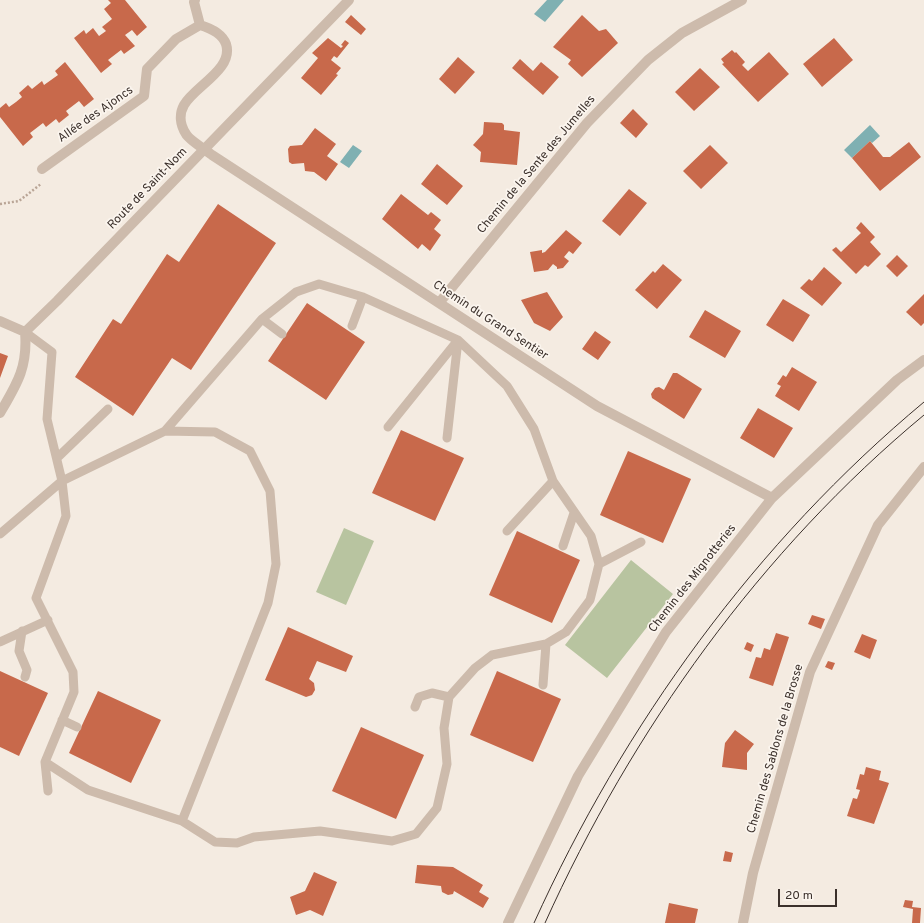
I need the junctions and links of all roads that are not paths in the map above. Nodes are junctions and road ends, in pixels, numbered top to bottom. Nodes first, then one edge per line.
1 (195, 0) edge
2 (349, 0) edge
3 (742, 0) edge
4 (200, 25) junction
5 (204, 148) junction
6 (42, 169) road end
7 (363, 297) junction
8 (439, 303) junction
9 (262, 318) junction
10 (0, 321) edge
11 (352, 326) dead end
12 (25, 332) junction
13 (282, 334) dead end
14 (458, 340) junction
15 (924, 360) edge
16 (108, 409) dead end
17 (0, 413) edge
18 (388, 427) dead end
19 (165, 431) junction
20 (447, 438) dead end
21 (57, 458) junction
22 (924, 467) edge
23 (62, 481) junction
24 (553, 481) junction
25 (772, 498) junction
26 (574, 513) junction
27 (507, 531) dead end
28 (0, 534) edge
29 (641, 542) dead end
30 (563, 546) dead end
31 (599, 564) junction
32 (48, 620) junction
33 (22, 632) junction
34 (0, 642) edge
35 (546, 644) junction
36 (25, 677) dead end
37 (543, 685) dead end
38 (449, 697) junction
39 (415, 707) dead end
40 (62, 720) junction
41 (77, 727) dead end
42 (45, 762) junction
43 (48, 791) dead end
44 (182, 821) junction
45 (508, 923) edge
46 (743, 923) edge

1 - 4 street
2 - 5 street, Route de Saint-Nom
3 - 8 street, Chemin de la Sente des Jumelles
4 - 5 street
4 - 6 street, Allée des Ajoncs
5 - 8 street, Chemin du Grand Sentier
5 - 12 street, Route de Saint-Nom
7 - 9 lane
7 - 11 lane
7 - 14 lane
8 - 25 street, Chemin du Grand Sentier
9 - 13 lane
9 - 19 lane
10 - 12 street
12 - 17 street
12 - 21 lane
14 - 18 lane
14 - 20 lane
14 - 24 lane
15 - 25 street, Chemin des Mignotteries
16 - 21 lane
19 - 23 lane
19 - 44 lane
21 - 23 lane
22 - 46 street, Chemin des Sablons de la Brosse
23 - 28 lane
23 - 32 lane
24 - 26 lane
24 - 27 lane
25 - 45 street, Chemin des Mignotteries
26 - 30 lane
26 - 31 lane
29 - 31 lane
31 - 35 lane
32 - 33 lane
32 - 40 lane
33 - 34 lane
33 - 36 lane
35 - 37 lane
35 - 38 lane
38 - 39 lane
38 - 44 lane
40 - 41 lane
40 - 42 lane
42 - 43 lane
42 - 44 lane

